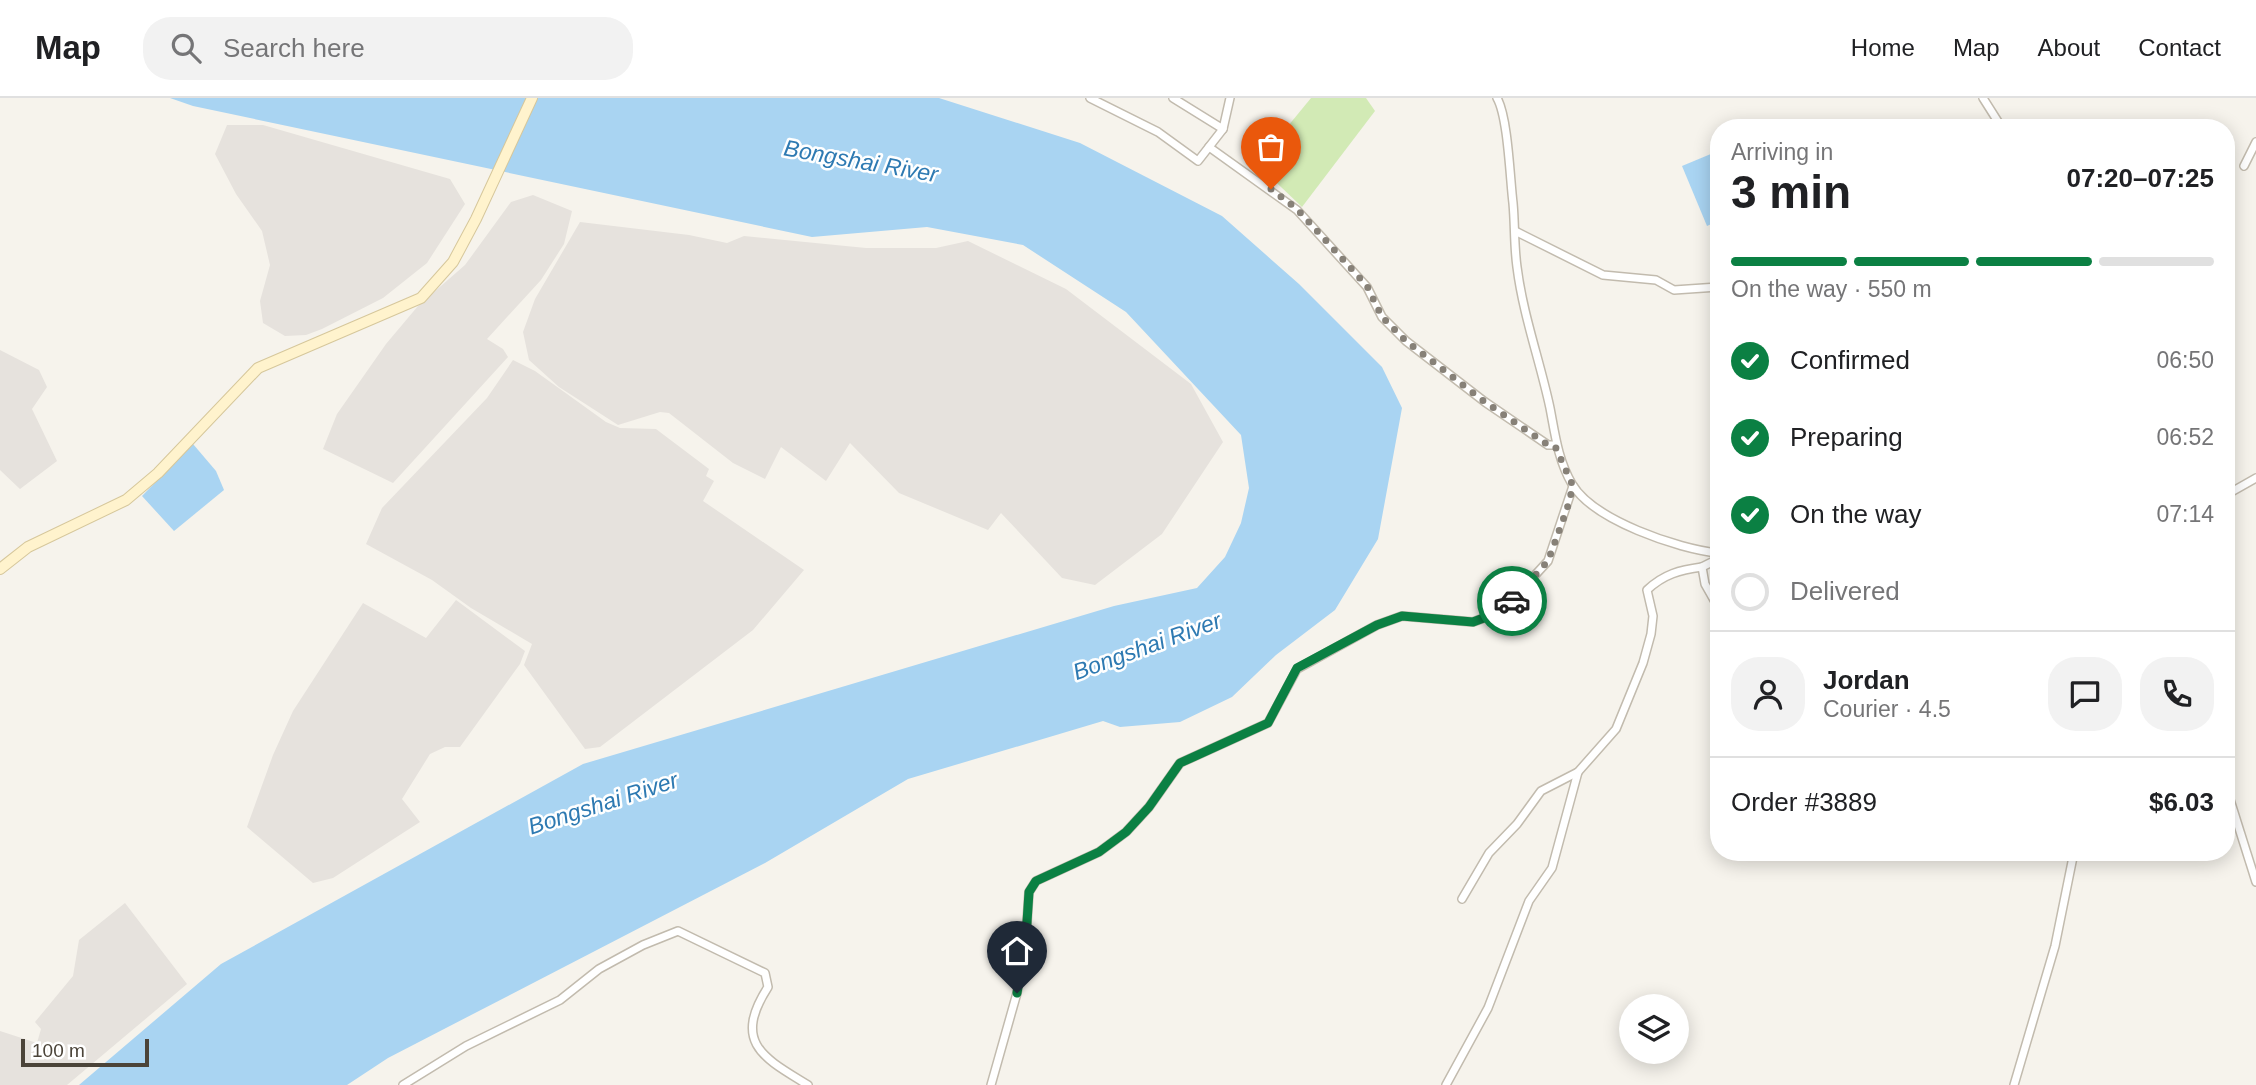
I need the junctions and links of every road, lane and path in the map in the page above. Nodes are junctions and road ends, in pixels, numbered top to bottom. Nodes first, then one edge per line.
1 (532, 98) edge
2 (1090, 98) edge
3 (1173, 98) edge
4 (1230, 98) edge
5 (1497, 98) edge
6 (1983, 98) edge
7 (1996, 119) edge
8 (1223, 129) junction
9 (2256, 142) edge
10 (1209, 147) junction
11 (2244, 166) dead end
12 (1516, 231) junction
13 (1710, 288) edge
14 (1555, 446) junction
15 (2256, 478) edge
16 (1573, 486) junction
17 (2235, 490) edge
18 (1710, 552) edge
19 (1710, 564) edge
20 (1702, 568) junction
21 (0, 569) edge
22 (1710, 593) edge
23 (1578, 772) junction
24 (2235, 816) edge
25 (2072, 861) edge
26 (2256, 882) edge
27 (1462, 898) dead end
28 (1446, 1084) edge
29 (405, 1085) edge
30 (808, 1085) edge
31 (991, 1085) edge
32 (2014, 1085) edge

1 - 21 main road
2 - 10 street
3 - 8 street
4 - 8 street
5 - 12 street
6 - 7 street
8 - 10 street
9 - 11 street
10 - 14 street
12 - 13 street
12 - 14 street
14 - 16 street
15 - 17 street
16 - 18 street
16 - 31 street
19 - 20 street
20 - 22 street
20 - 23 street
23 - 27 street
23 - 28 street
24 - 26 street
25 - 32 street
29 - 30 street

